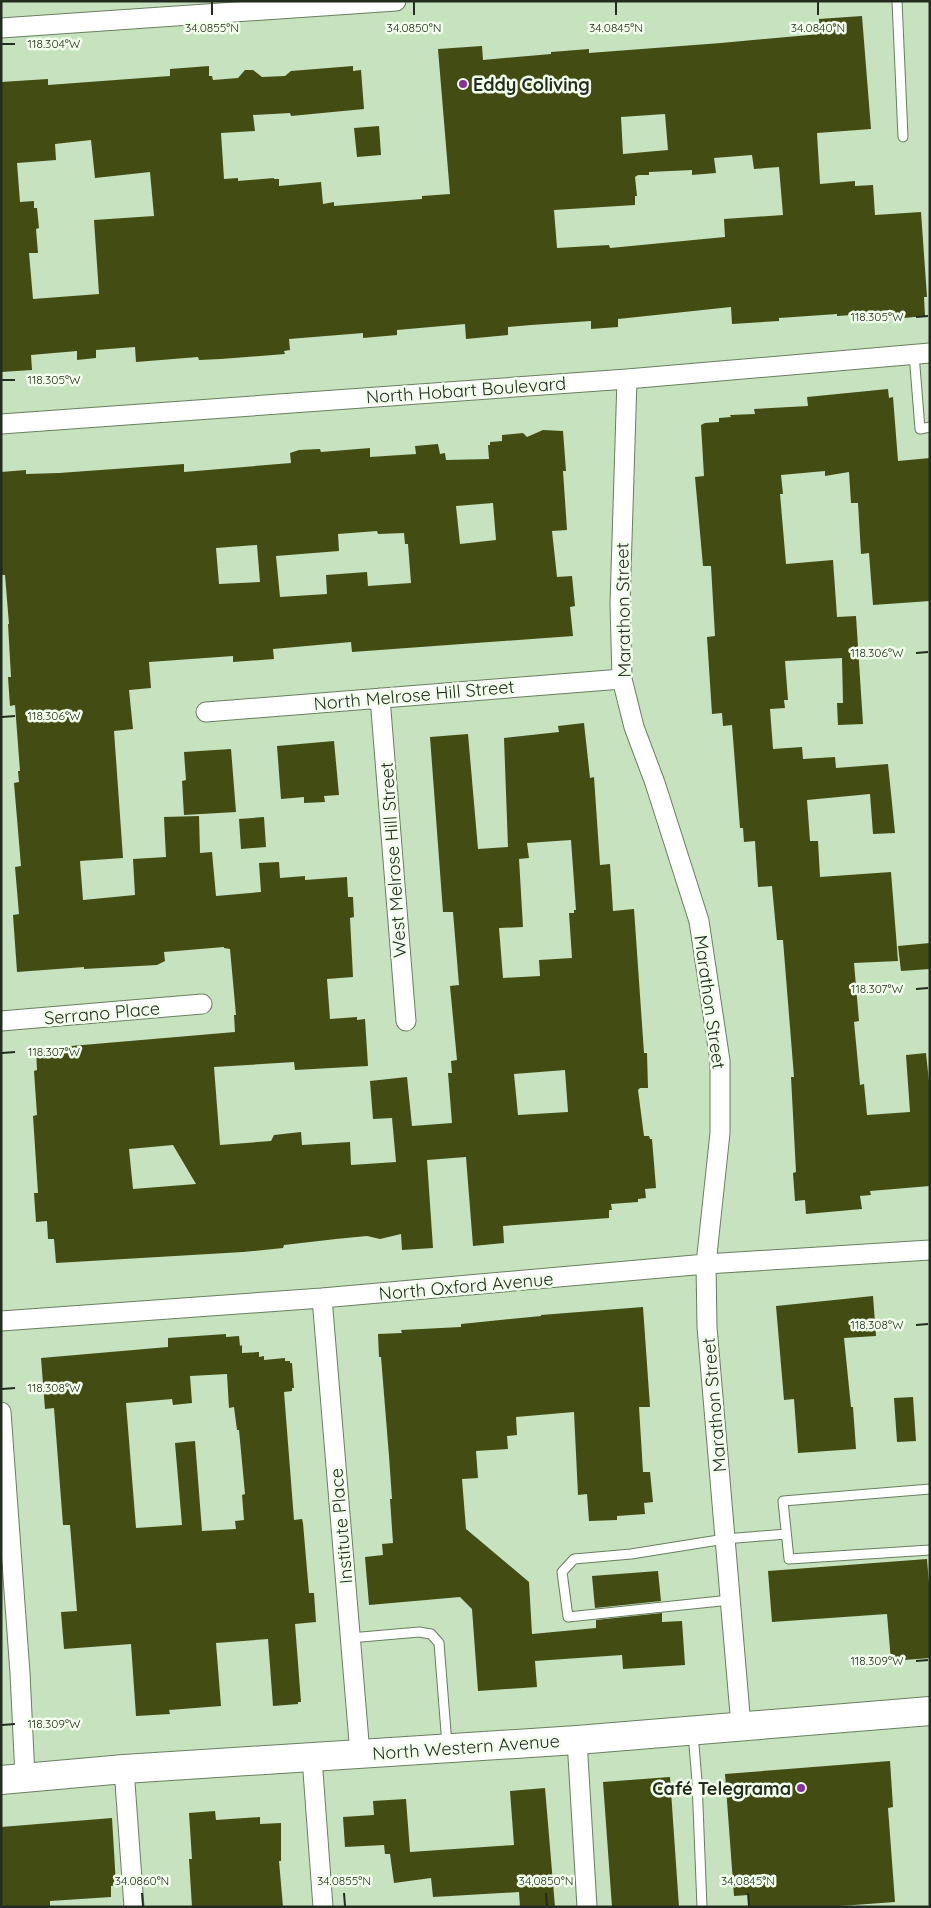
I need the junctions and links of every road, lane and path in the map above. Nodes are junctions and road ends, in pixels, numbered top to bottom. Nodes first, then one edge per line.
1 (396, 1) edge
2 (897, 1) edge
3 (1, 28) edge
4 (903, 137) dead end
5 (922, 354) edge
6 (627, 378) junction
7 (1, 424) edge
8 (930, 428) edge
9 (622, 679) junction
10 (380, 698) junction
11 (206, 712) dead end
12 (202, 1004) dead end
13 (1, 1021) edge
14 (406, 1022) dead end
15 (930, 1250) edge
16 (706, 1264) junction
17 (322, 1298) junction
18 (1, 1321) edge
19 (1, 1412) edge
20 (930, 1489) edge
21 (786, 1534) junction
22 (725, 1538) junction
23 (930, 1550) edge
24 (730, 1600) junction
25 (350, 1638) junction
26 (930, 1711) edge
27 (741, 1726) junction
28 (692, 1730) junction
29 (577, 1740) junction
30 (448, 1748) junction
31 (360, 1754) junction
32 (312, 1758) junction
33 (124, 1770) junction
34 (13, 1779) edge
35 (134, 1907) edge
36 (323, 1907) edge
37 (587, 1907) edge
38 (702, 1907) edge

1 - 3 street
2 - 4 lane
5 - 6 street, North Hobart Boulevard
5 - 8 lane
6 - 7 street, North Hobart Boulevard
6 - 9 street, Marathon Street
9 - 10 street, North Melrose Hill Street
9 - 16 street, Marathon Street
10 - 11 street, North Melrose Hill Street
10 - 14 street, West Melrose Hill Street
12 - 13 street, Serrano Place
15 - 16 street, North Oxford Avenue
16 - 17 street, North Oxford Avenue
16 - 22 street, Marathon Street
17 - 18 street, North Oxford Avenue
17 - 25 street, Institute Place
19 - 34 street
20 - 21 lane
21 - 22 lane
21 - 23 lane
22 - 24 street, Marathon Street
22 - 24 lane
24 - 27 street, Marathon Street
25 - 30 lane
25 - 31 street, Institute Place
26 - 27 main road, North Western Avenue
27 - 28 main road, North Western Avenue
28 - 29 main road, North Western Avenue
28 - 38 lane
29 - 30 main road, North Western Avenue
29 - 37 street
30 - 31 main road, North Western Avenue
31 - 32 main road, North Western Avenue
32 - 33 main road, North Western Avenue
32 - 36 street
33 - 34 main road, North Western Avenue
33 - 35 street

